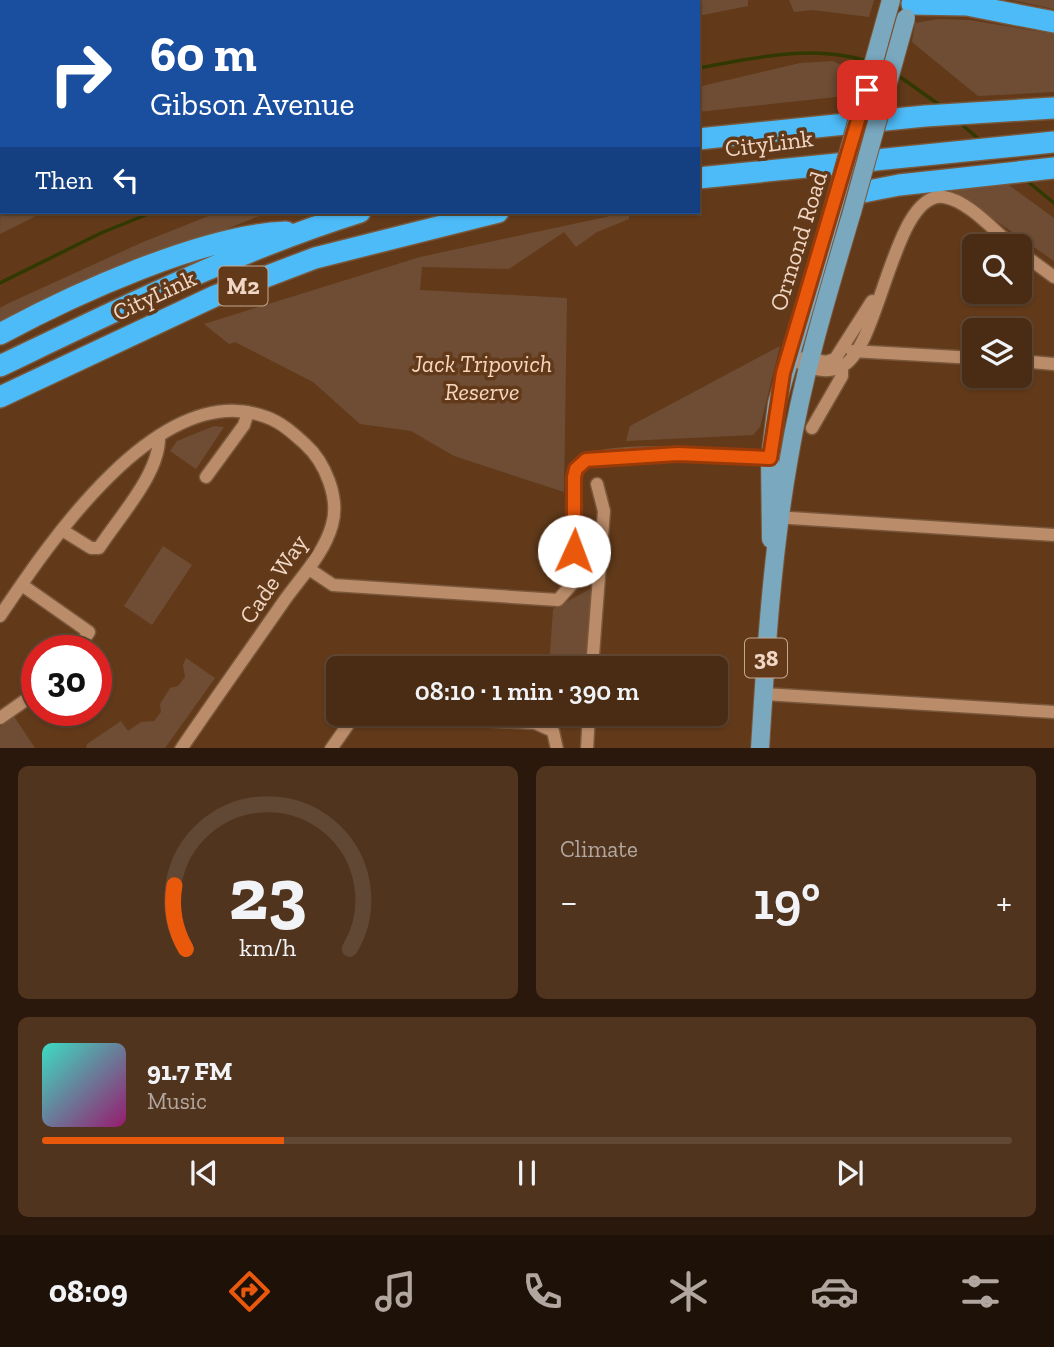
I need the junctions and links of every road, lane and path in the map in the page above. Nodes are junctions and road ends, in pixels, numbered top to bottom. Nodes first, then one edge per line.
1 (963, 3) edge
2 (900, 7) edge
3 (1054, 22) edge
4 (1054, 107) edge
5 (700, 139) edge
6 (1054, 142) edge
7 (856, 165) junction
8 (1053, 168) edge
9 (700, 178) edge
10 (899, 185) junction
11 (855, 202) junction
12 (354, 214) edge
13 (490, 214) edge
14 (300, 231) junction
15 (998, 234) edge
16 (1032, 261) edge
17 (1054, 277) edge
18 (882, 286) junction
19 (0, 334) edge
20 (857, 351) junction
21 (841, 352) junction
22 (962, 357) edge
23 (1032, 362) edge
24 (809, 363) junction
25 (1054, 364) edge
26 (786, 365) junction
27 (0, 366) edge
28 (842, 366) junction
29 (0, 397) edge
30 (248, 412) junction
31 (812, 428) dead end
32 (159, 437) junction
33 (779, 459) junction
34 (206, 477) dead end
35 (597, 484) dead end
36 (776, 517) junction
37 (62, 530) junction
38 (1054, 535) edge
39 (309, 569) junction
40 (22, 585) junction
41 (0, 616) edge
42 (87, 635) edge
43 (593, 656) edge
44 (764, 694) junction
45 (21, 703) edge
46 (1054, 712) edge
47 (0, 718) edge
48 (588, 726) edge
49 (181, 748) edge
50 (331, 748) edge
51 (557, 748) edge
52 (587, 748) edge
53 (760, 748) edge

1 - 2 highway
1 - 3 highway
2 - 7 main road, Ormond Road / 38, bridge
4 - 5 highway, CityLink
6 - 9 highway, CityLink
7 - 10 highway
7 - 11 main road, Ormond Road / 38, bridge
7 - 26 main road, Ormond Road / 38, bridge
8 - 10 highway
10 - 11 highway
11 - 24 main road, Ormond Road / 38
12 - 14 highway, CityLink / M2
13 - 29 highway, CityLink / M2
14 - 19 highway
14 - 27 highway, CityLink / M2
15 - 18 street
16 - 17 street
18 - 20 street
18 - 21 street
20 - 21 street
20 - 22 street
20 - 28 street
21 - 24 street
23 - 25 street
24 - 26 street
24 - 28 street
24 - 33 main road, 38
26 - 33 main road, 38
28 - 31 street
30 - 32 street, Cade Way
30 - 34 street
30 - 39 street, Cade Way
32 - 37 street, Cade Way
32 - 37 street
33 - 36 main road, 38
33 - 39 street
35 - 43 street
36 - 38 street
36 - 44 main road, 38
37 - 40 street, Cade Way
39 - 49 street, Cade Way
40 - 41 street, Cade Way
40 - 42 street
44 - 46 street
44 - 53 main road, 38
45 - 47 street
48 - 52 street
50 - 51 street

